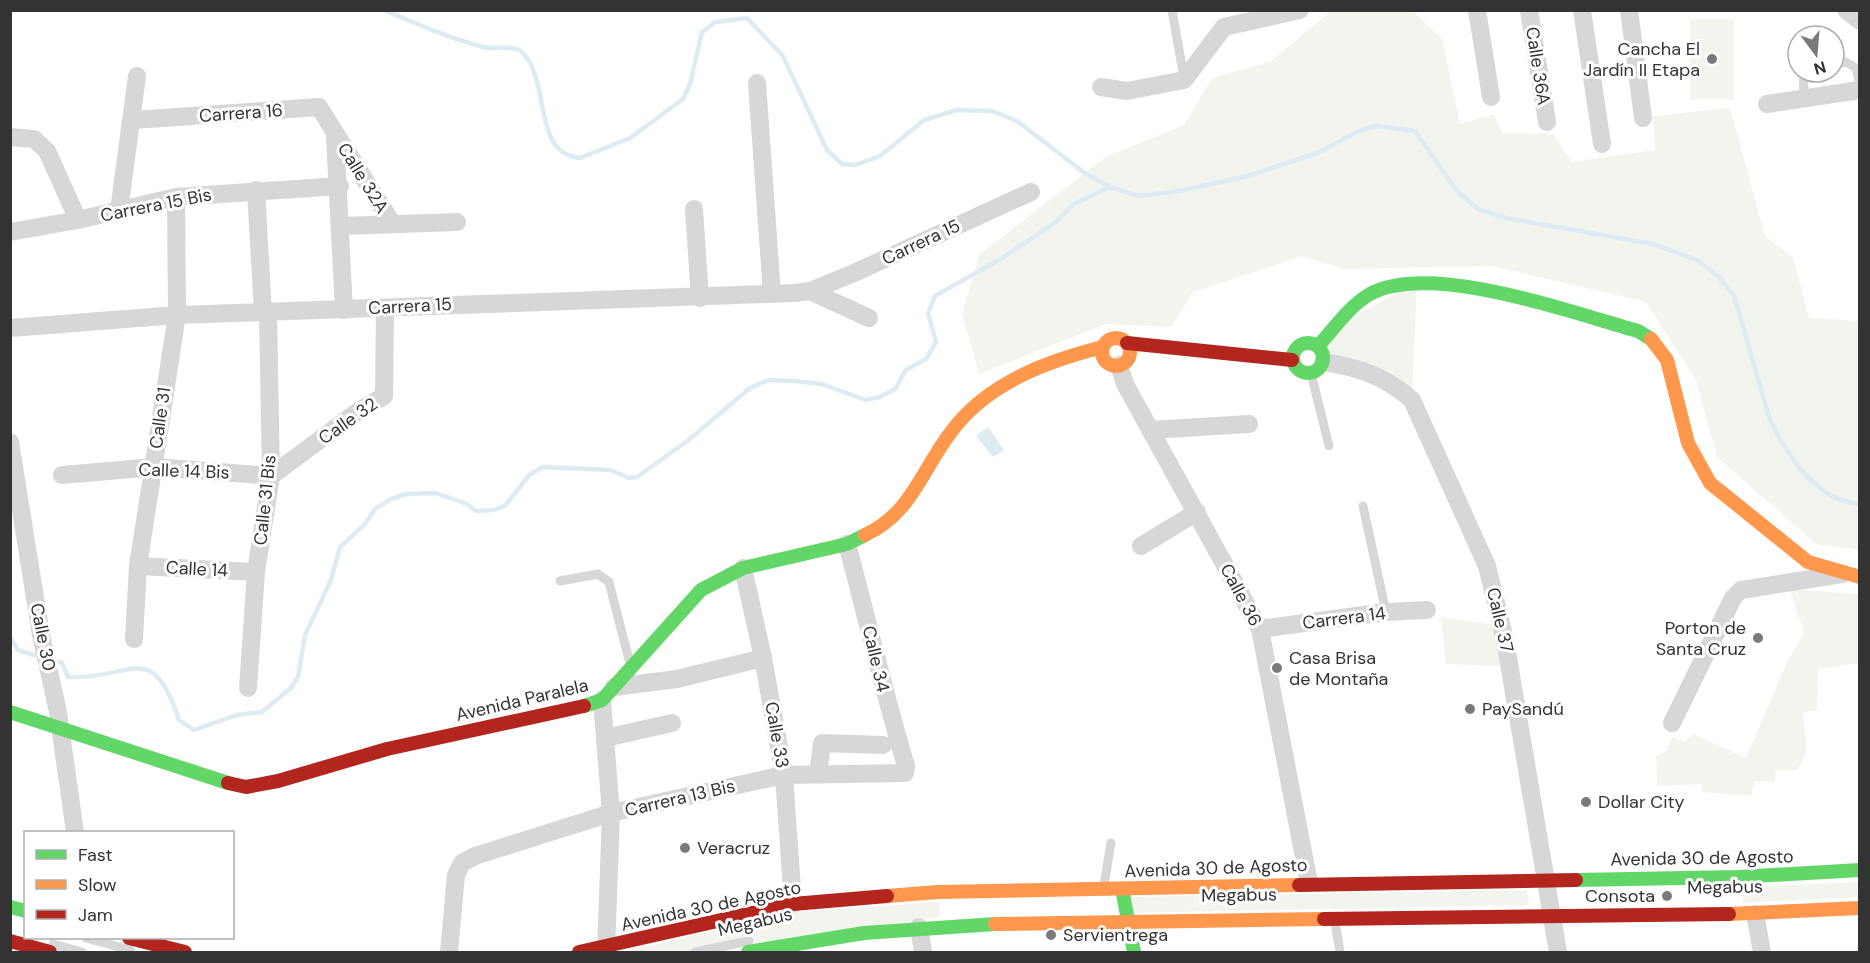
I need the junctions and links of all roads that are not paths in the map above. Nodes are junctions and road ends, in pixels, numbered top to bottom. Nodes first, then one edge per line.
1 (1172, 10) edge
2 (1300, 10) edge
3 (1477, 10) edge
4 (1529, 10) edge
5 (1582, 10) edge
6 (1629, 10) edge
7 (1846, 10) edge
8 (1860, 21) edge
9 (1846, 62) edge
10 (137, 76) dead end
11 (1184, 80) junction
12 (757, 83) dead end
13 (1804, 84) edge
14 (1860, 85) edge
15 (1101, 87) dead end
16 (1860, 90) edge
17 (1491, 98) dead end
18 (1803, 98) junction
19 (1767, 104) dead end
20 (1643, 118) dead end
21 (133, 120) junction
22 (1547, 122) dead end
23 (334, 132) junction
24 (10, 137) edge
25 (1602, 144) dead end
26 (340, 186) junction
27 (256, 190) junction
28 (1031, 192) dead end
29 (176, 197) junction
30 (694, 209) dead end
31 (119, 211) junction
32 (78, 220) junction
33 (457, 222) dead end
34 (392, 223) junction
35 (341, 226) junction
36 (10, 232) edge
37 (810, 291) junction
38 (772, 294) junction
39 (700, 298) junction
40 (385, 308) junction
41 (344, 310) junction
42 (266, 313) junction
43 (177, 315) junction
44 (869, 318) dead end
45 (10, 328) edge
46 (1127, 343) junction
47 (1103, 347) junction
48 (1293, 360) junction
49 (1317, 360) junction
50 (1119, 365) junction
51 (1249, 424) dead end
52 (1150, 430) junction
53 (10, 442) edge
54 (1329, 447) dead end
55 (153, 467) junction
56 (62, 475) dead end
57 (271, 476) junction
58 (14, 485) edge
59 (1363, 506) dead end
60 (1197, 512) junction
61 (846, 544) junction
62 (1141, 546) dead end
63 (138, 566) junction
64 (743, 568) junction
65 (256, 572) junction
66 (1853, 575) edge
67 (560, 581) dead end
68 (1427, 610) dead end
69 (1386, 612) junction
70 (1260, 629) junction
71 (134, 639) dead end
72 (763, 658) junction
73 (631, 669) junction
74 (248, 688) dead end
75 (608, 693) junction
76 (10, 712) edge
77 (672, 723) dead end
78 (1672, 723) dead end
79 (605, 738) junction
80 (883, 745) dead end
81 (905, 773) joint
82 (818, 774) junction
83 (784, 775) junction
84 (611, 813) junction
85 (75, 831) edge
86 (1111, 843) dead end
87 (1860, 870) edge
88 (1309, 883) junction
89 (1801, 884) dead end
90 (1103, 889) junction
91 (1123, 893) junction
92 (1813, 899) dead end
93 (1549, 900) junction
94 (1728, 903) dead end
95 (793, 904) junction
96 (1458, 907) dead end
97 (1860, 908) edge
98 (1755, 914) junction
99 (1128, 917) junction
100 (1334, 919) junction
101 (914, 921) junction
102 (841, 926) dead end
103 (10, 932) edge
104 (763, 938) dead end
105 (90, 939) edge
106 (133, 939) edge
107 (10, 941) edge
108 (29, 945) edge
109 (605, 950) edge
110 (50, 952) edge
111 (82, 952) edge
112 (139, 952) edge
113 (185, 952) edge
114 (449, 952) edge
115 (579, 952) edge
116 (623, 952) edge
117 (695, 952) edge
118 (748, 952) edge
119 (923, 952) edge
120 (1134, 952) edge
121 (1340, 952) edge
122 (1558, 952) edge
123 (1762, 952) edge

1 - 11 lane
2 - 11 street
3 - 17 street
4 - 22 street, Calle 36A
5 - 25 street
6 - 20 street
7 - 8 street
9 - 14 lane
10 - 21 street
11 - 15 street
12 - 38 street
13 - 18 lane
16 - 18 street
18 - 19 street
21 - 23 street, Carrera 16
21 - 31 street
23 - 26 street
23 - 34 street, Calle 32A
24 - 32 street
26 - 27 street, Carrera 15 Bis
26 - 35 street
27 - 29 street, Carrera 15 Bis
27 - 42 street, Calle 31 Bis
28 - 37 street, Carrera 15
29 - 31 street, Carrera 15 Bis
29 - 43 street, Calle 31
30 - 39 street
31 - 32 street, Carrera 15 Bis
32 - 36 street, Carrera 15 Bis
33 - 34 street, Calle 32A
34 - 35 street, Calle 32A
35 - 41 street
37 - 38 street, Carrera 15
37 - 44 street, Carrera 15
38 - 39 street, Carrera 15
39 - 40 street, Carrera 15
40 - 41 street, Carrera 15
40 - 57 street, Calle 32
41 - 42 street, Carrera 15
42 - 43 street, Carrera 15
42 - 57 street, Calle 31 Bis
43 - 45 street, Carrera 15
43 - 55 street, Calle 31
46 - 47 main road
46 - 48 main road
46 - 50 main road
47 - 50 main road
47 - 61 main road, Avenida Paralela
48 - 49 main road
48 - 49 main road
49 - 54 lane
49 - 66 main road
49 - 93 street, Calle 37
50 - 52 street, Calle 36
51 - 52 street
52 - 60 street, Calle 36
53 - 58 street, Calle 30
55 - 56 street, Calle 14 Bis
55 - 57 street, Calle 14 Bis
55 - 63 street, Calle 31
57 - 65 street, Calle 31 Bis
58 - 85 street, Calle 30
59 - 69 lane
60 - 62 street
60 - 70 street, Calle 36
61 - 64 main road, Avenida Paralela
61 - 81 street, Calle 34
63 - 65 street, Calle 14
63 - 71 street, Calle 31
64 - 72 street, Calle 33
64 - 73 main road, Avenida Paralela
65 - 74 street, Calle 31 Bis
66 - 78 street
67 - 73 lane
68 - 69 street, Carrera 14
69 - 70 street, Carrera 14
70 - 88 street, Calle 36
72 - 75 street
72 - 83 street, Calle 33
73 - 75 main road, Avenida Paralela
75 - 76 main road, Avenida Paralela
75 - 79 street
77 - 79 street
79 - 84 street
80 - 82 street
81 - 82 street, Carrera 13 Bis
82 - 83 street, Carrera 13 Bis
83 - 84 street, Carrera 13 Bis
83 - 95 street, Calle 33
84 - 109 street
84 - 114 street, Carrera 13 Bis
86 - 90 lane
87 - 93 main road, Avenida 30 de Agosto
88 - 91 main road, Avenida 30 de Agosto
88 - 93 main road, Avenida 30 de Agosto
89 - 93 lane, Megabus
90 - 91 main road, Avenida 30 de Agosto
90 - 95 main road, Avenida 30 de Agosto
91 - 93 lane, Megabus
91 - 99 main road
91 - 116 lane, Megabus
92 - 94 lane, Megabus
93 - 98 main road, Avenida 30 de Agosto
93 - 100 main road, Avenida 30 de Agosto
93 - 122 street, Calle 37
95 - 109 main road, Avenida 30 de Agosto
96 - 99 lane, Megabus
97 - 98 main road, Avenida 30 de Agosto
98 - 123 street
99 - 100 main road, Avenida 30 de Agosto
99 - 101 main road, Avenida 30 de Agosto
99 - 120 main road
100 - 121 lane
101 - 102 lane
101 - 118 main road, Avenida 30 de Agosto
101 - 119 street
103 - 108 lane
104 - 117 lane, Megabus
105 - 112 lane
106 - 113 main road
107 - 108 main road
108 - 110 main road
108 - 111 lane
109 - 115 main road, Avenida 30 de Agosto

